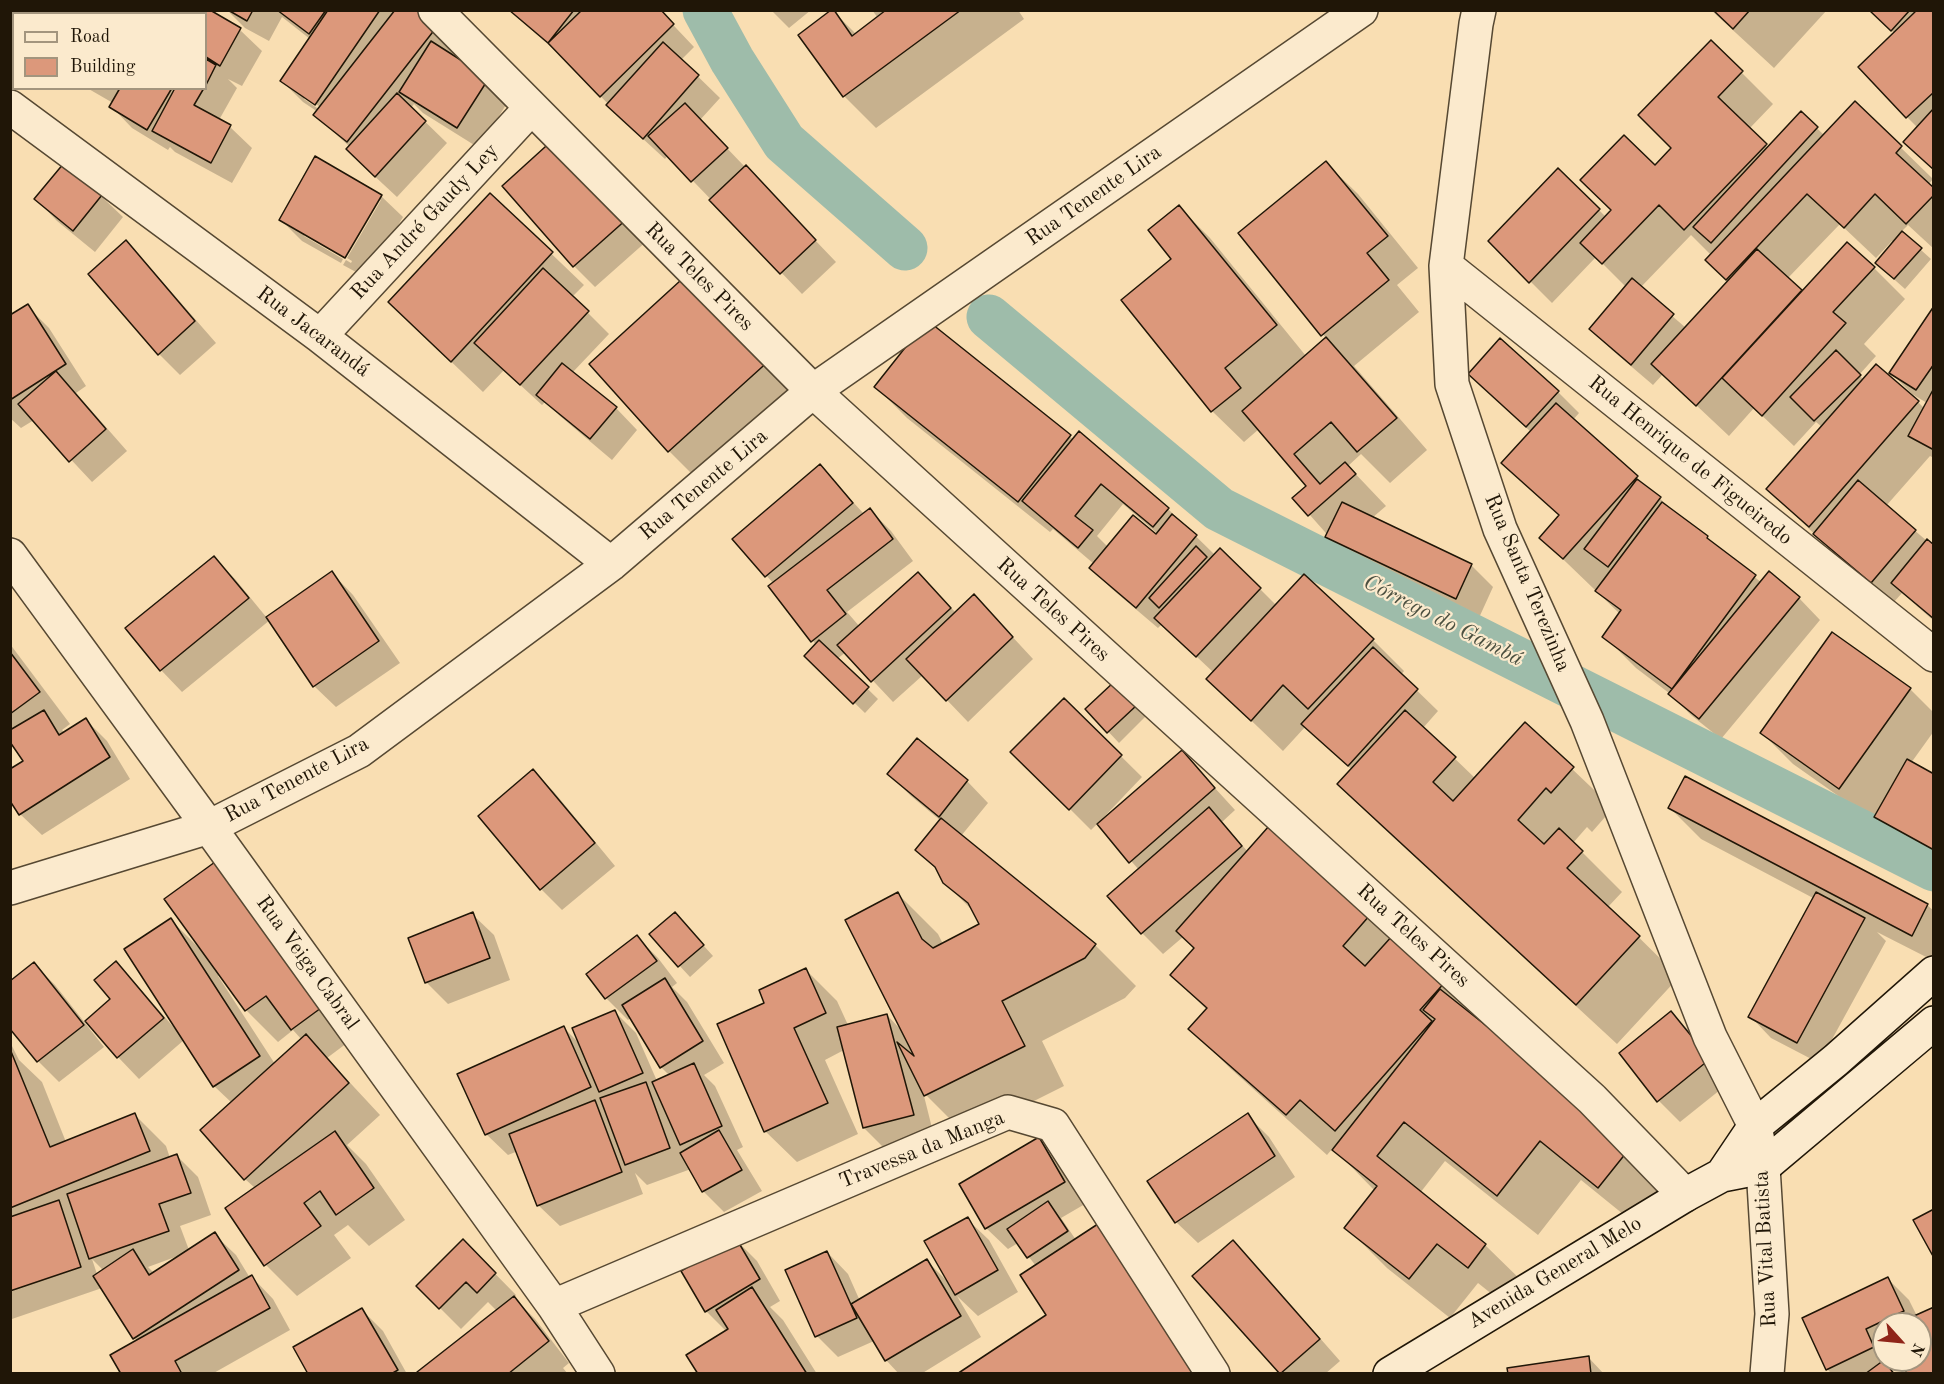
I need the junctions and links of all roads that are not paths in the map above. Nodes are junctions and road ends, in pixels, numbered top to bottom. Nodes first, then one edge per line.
1 (435, 10) edge
2 (1361, 10) edge
3 (1479, 10) edge
4 (10, 107) edge
5 (531, 108) junction
6 (1446, 267) junction
7 (320, 336) junction
8 (813, 391) junction
9 (10, 555) edge
10 (611, 564) junction
11 (1934, 655) edge
12 (209, 826) junction
13 (10, 888) edge
14 (1934, 973) edge
15 (1934, 1023) edge
16 (1755, 1126) junction
17 (1763, 1167) junction
18 (1722, 1175) junction
19 (1685, 1195) junction
20 (554, 1306) junction
21 (598, 1374) edge
22 (1213, 1374) edge
23 (1390, 1374) edge
24 (1767, 1374) edge

1 - 5 street, Rua Teles Pires
2 - 8 street, Rua Tenente Lira
3 - 6 street, Rua Santa Terezinha
4 - 7 street, Rua Jacarandá
5 - 7 street, Rua André Gaudy Ley
5 - 8 street, Rua Teles Pires
6 - 11 street, Rua Henrique de Figueiredo
6 - 16 street, Rua Santa Terezinha
7 - 10 street, Rua Jacarandá
8 - 10 street, Rua Tenente Lira
8 - 19 street, Rua Teles Pires
9 - 12 street, Rua Veiga Cabral
10 - 12 street, Rua Tenente Lira
12 - 13 street, Rua Tenente Lira
12 - 20 street, Rua Veiga Cabral
14 - 16 street, Avenida General Melo
15 - 17 street, Avenida General Melo
16 - 17 street, Rua Vital Batista
16 - 18 street, Avenida General Melo
17 - 18 street, Avenida General Melo
17 - 24 street, Rua Vital Batista
18 - 19 street, Avenida General Melo
19 - 23 street, Avenida General Melo
20 - 21 street, Rua Veiga Cabral
20 - 22 street, Travessa da Manga

